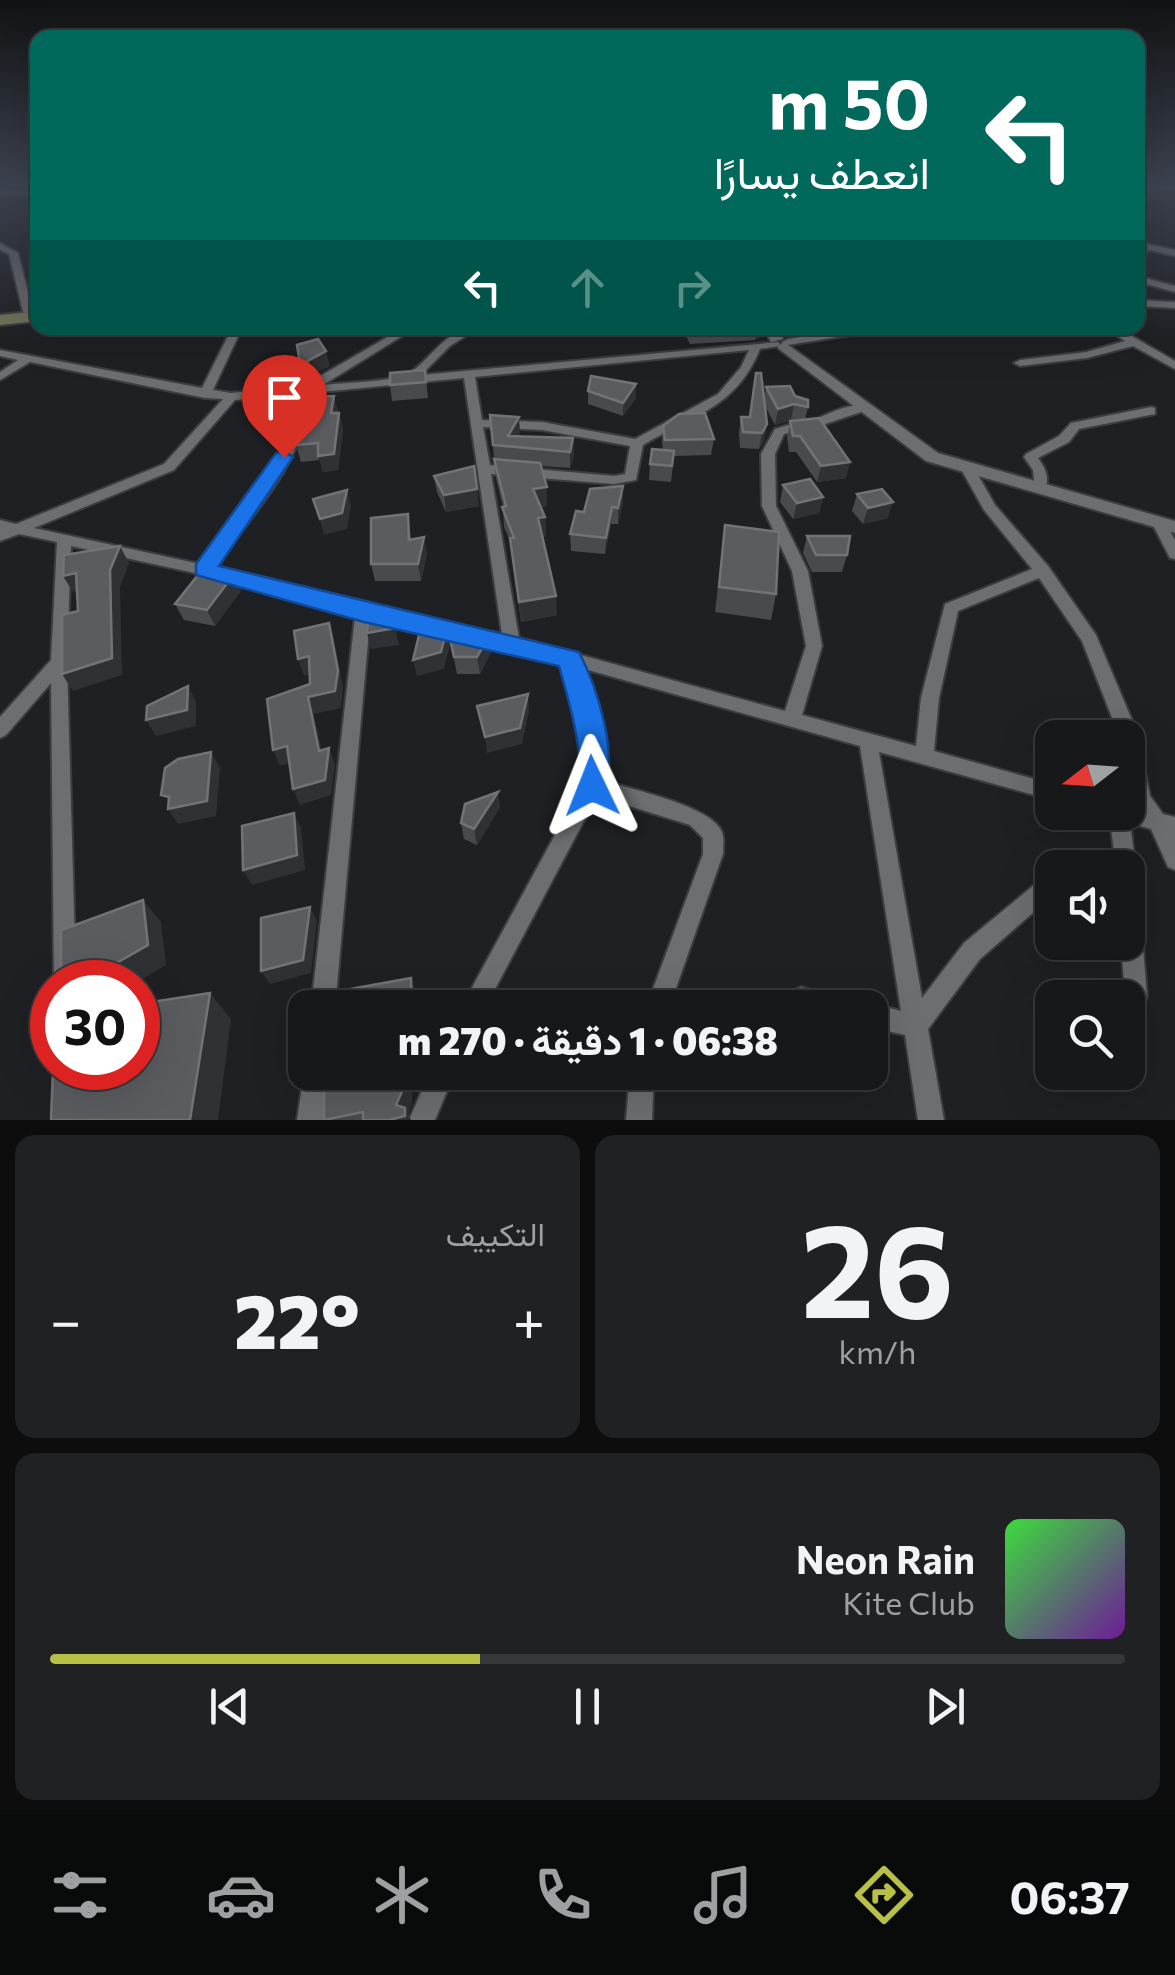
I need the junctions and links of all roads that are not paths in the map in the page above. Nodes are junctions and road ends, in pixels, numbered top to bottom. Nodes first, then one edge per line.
1 (0, 246) edge
2 (1145, 248) edge
3 (1175, 253) edge
4 (1145, 280) edge
5 (1175, 289) edge
6 (30, 302) edge
7 (1145, 303) edge
8 (1175, 304) edge
9 (30, 313) edge
10 (0, 317) edge
11 (234, 335) edge
12 (398, 335) edge
13 (462, 335) edge
14 (819, 335) edge
15 (1123, 335) edge
16 (779, 340) edge
17 (1134, 342) junction
18 (756, 346) junction
19 (0, 353) edge
20 (28, 358) junction
21 (1020, 363) dead end
22 (1175, 366) edge
23 (469, 375) junction
24 (0, 378) edge
25 (410, 380) junction
26 (305, 390) junction
27 (205, 394) junction
28 (232, 397) junction
29 (863, 407) junction
30 (1151, 411) dead end
31 (818, 422) junction
32 (476, 423) junction
33 (829, 438) edge
34 (637, 443) junction
35 (968, 469) junction
36 (486, 470) junction
37 (1040, 486) junction
38 (1167, 526) edge
39 (5, 531) edge
40 (64, 541) junction
41 (1175, 554) edge
42 (204, 570) junction
43 (1043, 570) junction
44 (364, 613) junction
45 (510, 642) junction
46 (570, 659) junction
47 (58, 662) junction
48 (792, 717) junction
49 (0, 730) edge
50 (868, 742) junction
51 (924, 755) junction
52 (592, 786) junction
53 (1035, 787) edge
54 (1167, 825) edge
55 (1175, 860) edge
56 (1035, 898) edge
57 (65, 960) edge
58 (324, 990) edge
59 (482, 990) edge
60 (663, 990) edge
61 (888, 1019) edge
62 (915, 1026) junction
63 (313, 1090) edge
64 (436, 1090) edge
65 (641, 1090) edge
66 (310, 1120) edge
67 (422, 1120) edge
68 (639, 1120) edge
69 (931, 1120) edge

1 - 6 street
2 - 3 street
4 - 5 street
7 - 8 street
9 - 10 main road
11 - 27 street
12 - 26 street
13 - 25 street
14 - 16 street
15 - 17 street
16 - 18 street
16 - 29 street
17 - 21 street
17 - 22 street
18 - 23 street
18 - 34 street
19 - 20 street
20 - 24 street
20 - 27 street
23 - 25 street
23 - 32 street
25 - 26 street
26 - 28 street
26 - 42 street
27 - 28 street
28 - 39 street
29 - 31 street
29 - 35 street
30 - 37 street
31 - 33 street
31 - 48 street
32 - 34 street
32 - 36 street
34 - 36 street
35 - 37 street
35 - 43 street
36 - 45 street
37 - 38 street
38 - 41 street
39 - 40 street
40 - 42 street
40 - 47 street
42 - 44 street
43 - 51 street
43 - 54 street
44 - 45 street
44 - 58 street
45 - 46 street
46 - 48 street
46 - 52 street
47 - 49 street
47 - 57 street
48 - 50 street
50 - 51 street
50 - 62 street
51 - 53 street
52 - 59 street
52 - 60 street
54 - 55 street
56 - 62 street
61 - 62 street
62 - 69 street
63 - 66 street
64 - 67 street
65 - 68 street

